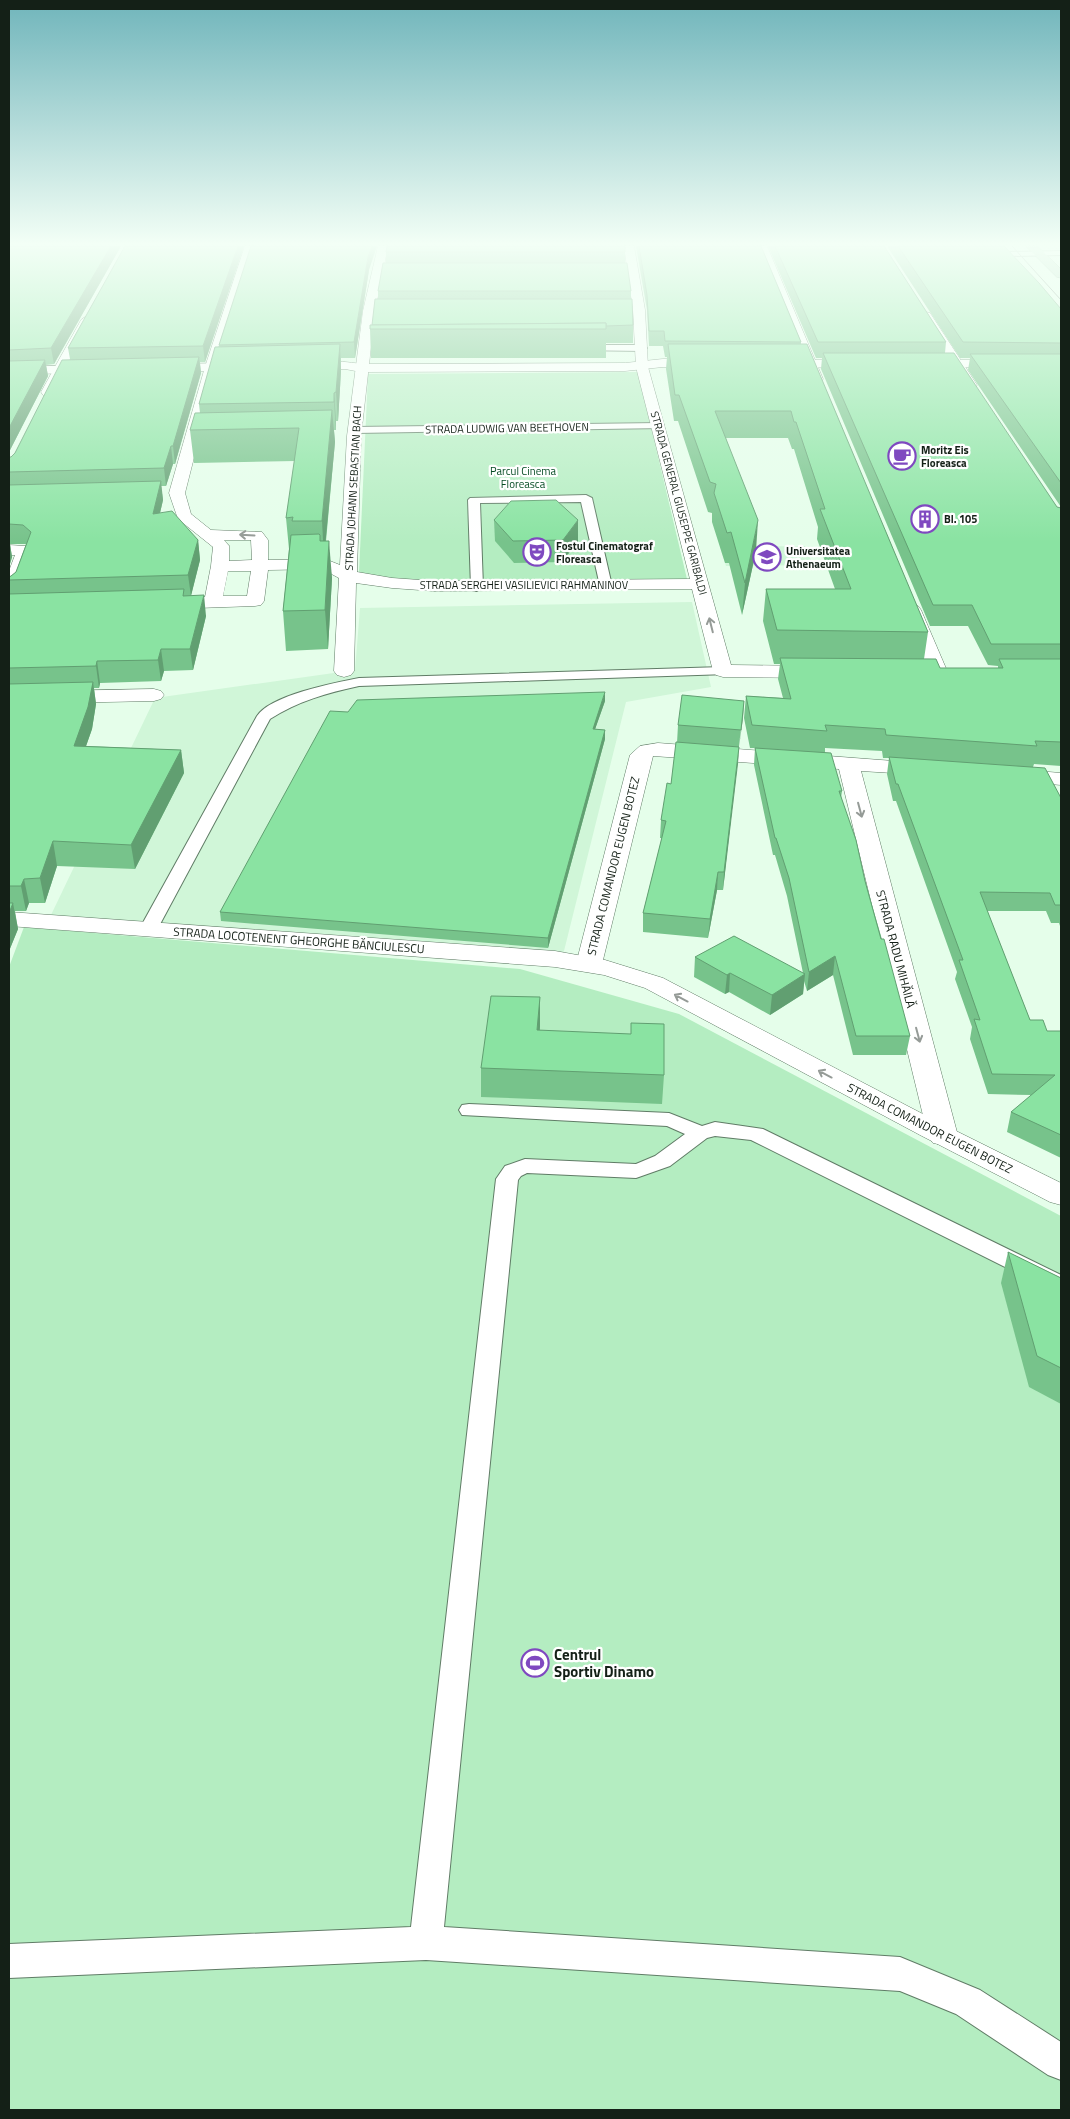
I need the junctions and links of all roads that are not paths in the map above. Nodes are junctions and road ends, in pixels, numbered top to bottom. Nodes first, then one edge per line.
1 (73, 345) edge
2 (218, 345) edge
3 (370, 345) edge
4 (641, 345) edge
5 (802, 345) edge
6 (944, 345) edge
7 (572, 348) edge
8 (642, 348) junction
9 (1061, 364) edge
10 (642, 367) junction
11 (717, 367) edge
12 (769, 367) edge
13 (361, 368) junction
14 (811, 368) junction
15 (875, 368) edge
16 (910, 368) edge
17 (959, 368) junction
18 (258, 370) edge
19 (292, 370) edge
20 (9, 371) edge
21 (210, 371) junction
22 (150, 372) edge
23 (103, 373) edge
24 (1061, 373) edge
25 (57, 374) junction
26 (9, 378) edge
27 (822, 392) edge
28 (978, 397) edge
29 (40, 408) edge
30 (658, 426) junction
31 (354, 433) junction
32 (335, 436) edge
33 (177, 493) junction
34 (157, 494) edge
35 (209, 535) junction
36 (9, 550) edge
37 (260, 564) junction
38 (220, 566) junction
39 (348, 576) junction
40 (701, 584) junction
41 (606, 586) junction
42 (477, 587) junction
43 (9, 591) edge
44 (908, 600) edge
45 (213, 602) junction
46 (155, 604) edge
47 (722, 671) junction
48 (344, 672) dead end
49 (837, 672) edge
50 (939, 673) edge
51 (154, 695) dead end
52 (11, 704) edge
53 (848, 763) junction
54 (944, 770) edge
55 (992, 774) edge
56 (1061, 779) edge
57 (9, 919) edge
58 (149, 928) junction
59 (589, 964) junction
60 (469, 1110) dead end
61 (700, 1133) junction
62 (943, 1136) junction
63 (1061, 1194) edge
64 (1061, 1285) edge
65 (426, 1944) junction
66 (9, 1962) edge
67 (1061, 2062) edge

1 - 25 street
2 - 21 street
3 - 13 street, STRADA JOHANN SEBASTIAN BACH
4 - 8 street, STRADA GENERAL GIUSEPPE GARIBALDI
5 - 14 street
6 - 17 street
7 - 8 lane
8 - 10 street, STRADA GENERAL GIUSEPPE GARIBALDI
9 - 17 street
10 - 11 street
10 - 13 street
10 - 30 street, STRADA GENERAL GIUSEPPE GARIBALDI
12 - 14 street
13 - 19 street
13 - 31 street, STRADA JOHANN SEBASTIAN BACH
14 - 15 street
14 - 27 street
16 - 17 street
17 - 24 street
17 - 28 street
18 - 21 street
20 - 25 street
21 - 22 street
21 - 33 street
23 - 25 street
25 - 26 street
25 - 29 street
30 - 31 lane, STRADA LUDWIG VAN BEETHOVEN
30 - 40 street, STRADA GENERAL GIUSEPPE GARIBALDI
31 - 32 street, STRADA LUDWIG VAN BEETHOVEN
31 - 39 street, STRADA JOHANN SEBASTIAN BACH
33 - 34 street
33 - 35 street
37 -> 35 street
35 - 38 street
36 - 43 street
37 - 38 street, STRADA SERGHEI VASILIEVICI RAHMANINOV
37 - 39 street, STRADA SERGHEI VASILIEVICI RAHMANINOV
37 - 45 street
38 - 45 street
39 - 42 street, STRADA SERGHEI VASILIEVICI RAHMANINOV
39 - 48 street, STRADA JOHANN SEBASTIAN BACH
40 - 41 street, STRADA SERGHEI VASILIEVICI RAHMANINOV
47 -> 40 street, STRADA GENERAL GIUSEPPE GARIBALDI
41 - 42 street, STRADA SERGHEI VASILIEVICI RAHMANINOV
41 - 42 lane
44 - 50 street
45 - 46 street
47 - 49 street
47 - 58 lane
51 - 52 street
53 - 54 street, STRADA COMANDOR EUGEN BOTEZ
53 - 59 street, STRADA COMANDOR EUGEN BOTEZ
53 -> 62 street, STRADA RADU MIHĂILĂ
55 - 56 street
57 - 58 street, STRADA LOCOTENENT GHEORGHE BĂNCIULESCU
58 - 59 street, STRADA LOCOTENENT GHEORGHE BĂNCIULESCU
62 -> 59 street, STRADA COMANDOR EUGEN BOTEZ
60 - 61 lane
61 - 64 lane
61 - 65 lane
62 - 63 street, STRADA COMANDOR EUGEN BOTEZ
65 - 66 lane
65 - 67 lane

